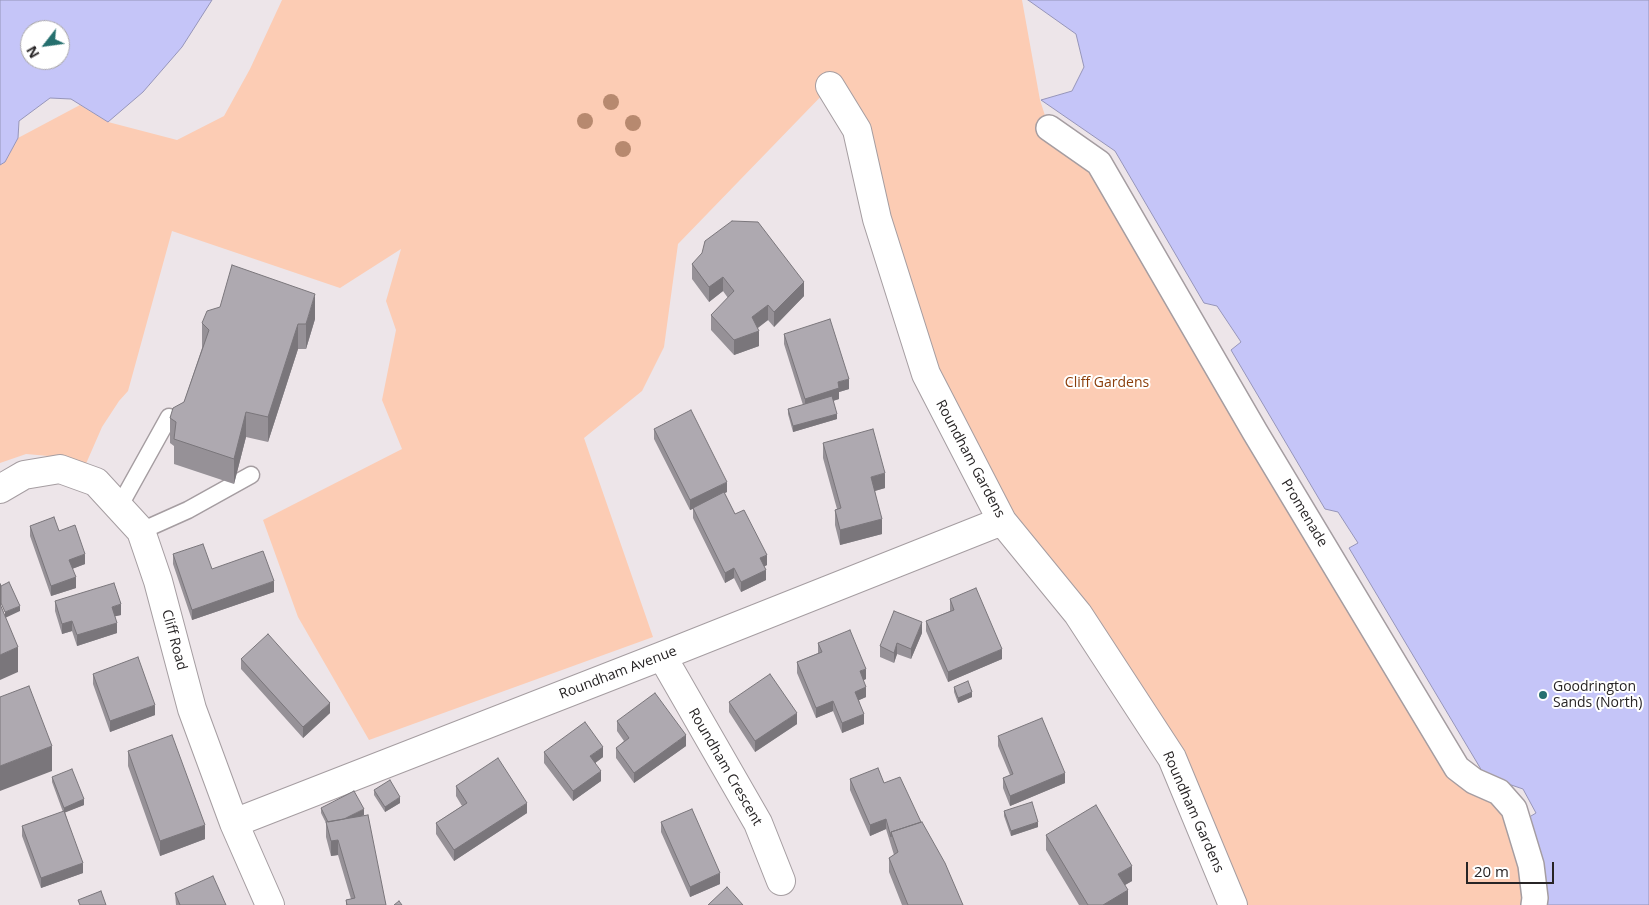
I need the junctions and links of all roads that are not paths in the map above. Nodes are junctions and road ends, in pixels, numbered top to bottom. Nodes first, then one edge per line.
1 (830, 86) dead end
2 (1050, 128) dead end
3 (169, 417) edge
4 (251, 475) dead end
5 (0, 488) edge
6 (119, 507) junction
7 (1002, 521) junction
8 (141, 531) junction
9 (662, 656) junction
10 (234, 823) junction
11 (782, 881) dead end
12 (270, 905) edge
13 (1233, 905) edge
14 (1534, 905) edge

1 - 7 street, Roundham Gardens
2 - 14 street, Promenade
3 - 6 lane
4 - 8 lane
5 - 6 street, Cliff Road
6 - 8 street, Cliff Road
7 - 9 street, Roundham Avenue
7 - 13 street, Roundham Gardens
8 - 10 street, Cliff Road
9 - 10 street, Roundham Avenue
9 - 11 street, Roundham Crescent
10 - 12 street, Cliff Road

